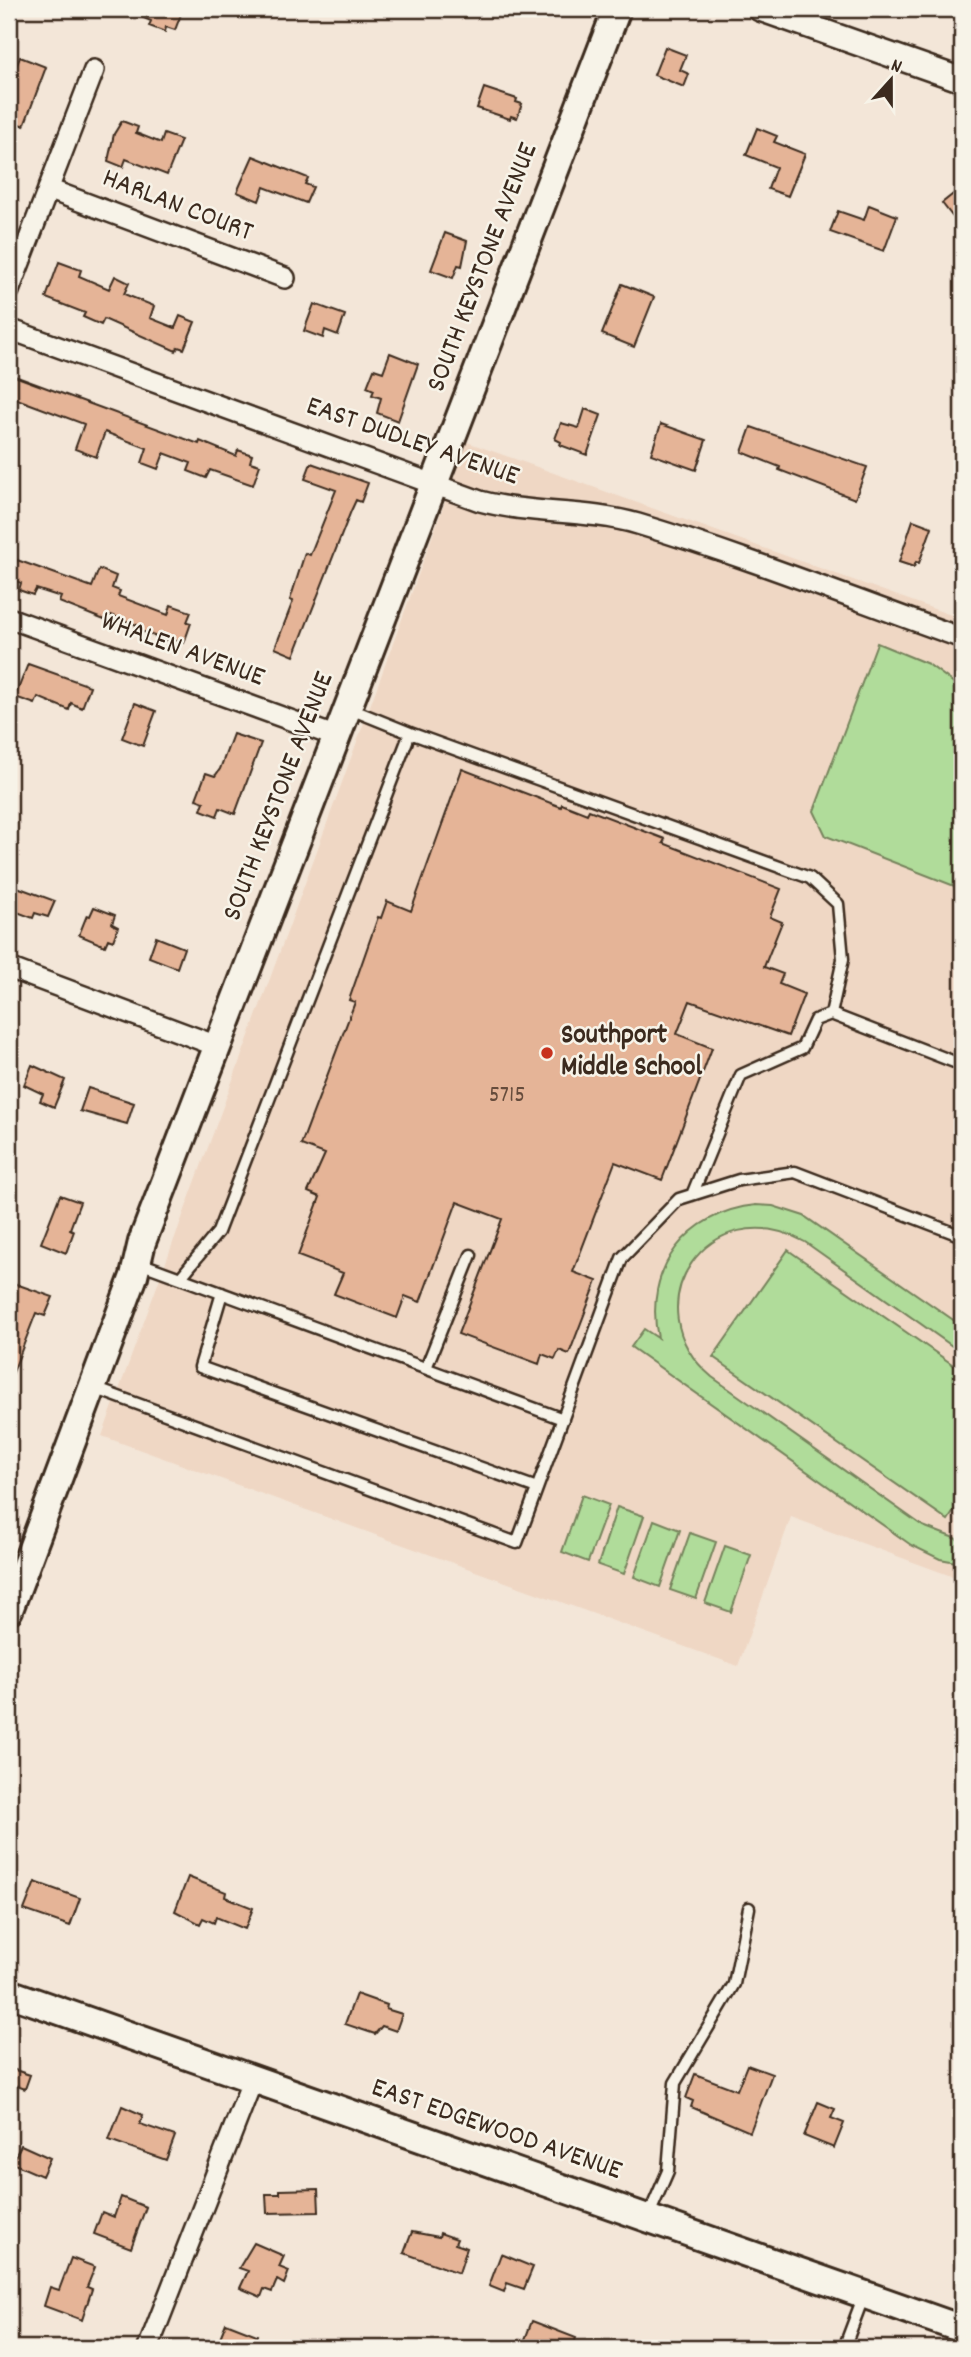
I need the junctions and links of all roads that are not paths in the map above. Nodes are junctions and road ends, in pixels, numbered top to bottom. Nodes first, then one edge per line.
1 (617, 9) edge
2 (760, 9) edge
3 (94, 70) dead end
4 (962, 80) edge
5 (48, 189) junction
6 (285, 278) dead end
7 (9, 290) edge
8 (9, 330) edge
9 (434, 483) junction
10 (9, 618) edge
11 (962, 638) edge
12 (348, 708) junction
13 (410, 733) junction
14 (337, 737) junction
15 (9, 968) edge
16 (831, 1014) junction
17 (217, 1046) junction
18 (962, 1065) edge
19 (692, 1195) junction
20 (962, 1236) edge
21 (471, 1255) dead end
22 (137, 1262) junction
23 (181, 1278) junction
24 (222, 1293) junction
25 (426, 1368) junction
26 (91, 1387) junction
27 (563, 1419) junction
28 (537, 1488) junction
29 (9, 1610) edge
30 (749, 1908) dead end
31 (9, 1993) edge
32 (253, 2079) junction
33 (648, 2218) junction
34 (864, 2294) junction
35 (962, 2329) edge
36 (148, 2348) edge
37 (844, 2348) edge

1 - 9 main road, SOUTH KEYSTONE AVENUE
2 - 4 street
3 - 5 street
5 - 6 street, HARLAN COURT
5 - 7 street
8 - 9 street, EAST DUDLEY AVENUE
9 - 11 street, EAST DUDLEY AVENUE
9 - 12 main road, SOUTH KEYSTONE AVENUE
10 - 14 street, WHALEN AVENUE
12 - 13 lane
12 - 14 main road, SOUTH KEYSTONE AVENUE
13 - 16 lane
13 - 23 lane
14 - 17 main road, SOUTH KEYSTONE AVENUE
15 - 17 street
16 - 18 lane
16 - 19 lane
17 - 22 main road, SOUTH KEYSTONE AVENUE
19 - 20 lane
19 - 27 lane
21 - 25 lane
22 - 23 lane
22 - 26 main road, SOUTH KEYSTONE AVENUE
23 - 24 lane
24 - 25 lane
24 - 28 lane
25 - 27 lane
26 - 28 lane
26 - 29 main road, SOUTH KEYSTONE AVENUE
27 - 28 lane
30 - 33 lane
31 - 32 main road, EAST EDGEWOOD AVENUE
32 - 33 main road, EAST EDGEWOOD AVENUE
32 - 36 street
33 - 34 main road, EAST EDGEWOOD AVENUE
34 - 35 main road, EAST EDGEWOOD AVENUE
34 - 37 lane

